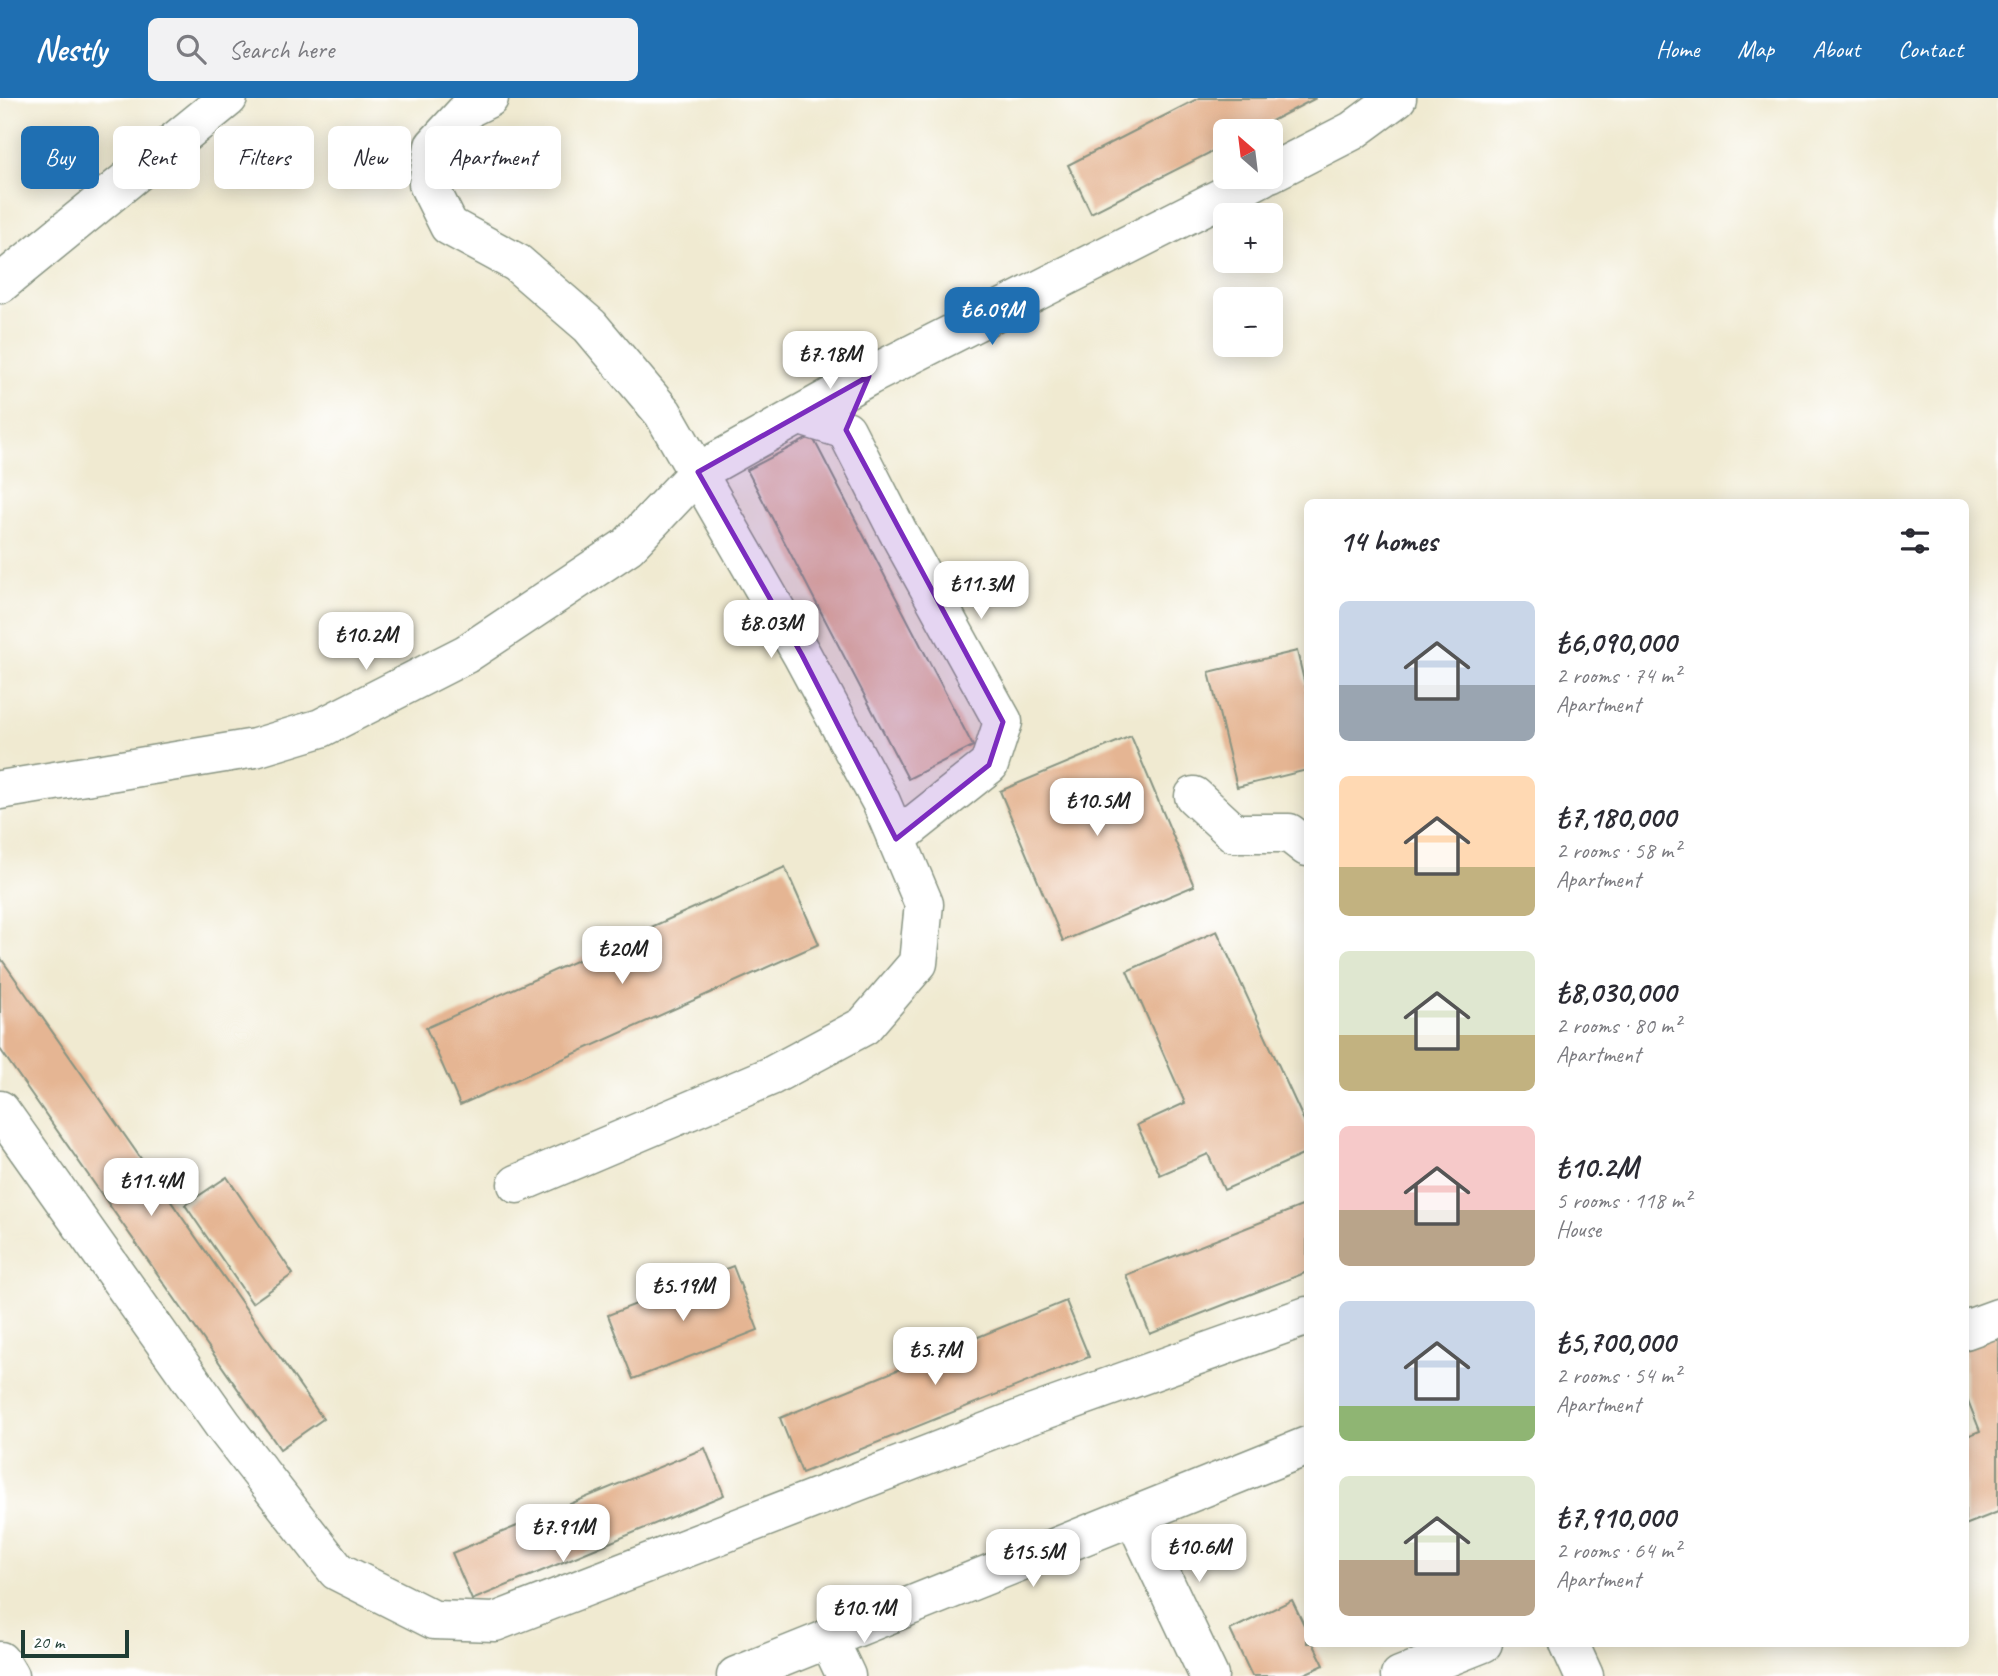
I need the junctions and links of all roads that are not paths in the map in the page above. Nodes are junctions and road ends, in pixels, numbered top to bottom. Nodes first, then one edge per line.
1 (228, 98) edge
2 (489, 98) edge
3 (1397, 98) edge
4 (1283, 166) edge
5 (1238, 189) edge
6 (0, 284) edge
7 (869, 376) junction
8 (800, 416) junction
9 (846, 430) junction
10 (698, 472) junction
11 (0, 790) edge
12 (1194, 796) dead end
13 (1301, 835) edge
14 (896, 839) junction
15 (0, 1110) edge
16 (517, 1184) dead end
17 (1304, 1317) edge
18 (1998, 1318) edge
19 (1969, 1329) edge
20 (1304, 1447) edge
21 (1134, 1517) junction
22 (828, 1638) junction
23 (1473, 1647) edge
24 (1571, 1647) edge
25 (0, 1661) edge
26 (9, 1676) edge
27 (736, 1676) edge
28 (846, 1676) edge
29 (1209, 1676) edge
30 (1400, 1676) edge
31 (1584, 1676) edge

1 - 6 street
2 - 10 street
3 - 4 street
5 - 7 street
7 - 8 street
7 - 9 street
8 - 9 street
8 - 10 street
9 - 14 street
10 - 11 street
10 - 14 street
12 - 13 street
14 - 16 street
15 - 17 street
18 - 19 street
20 - 21 street
21 - 22 street
21 - 29 street
22 - 27 street
22 - 28 street
23 - 30 street
24 - 31 street
25 - 26 street

